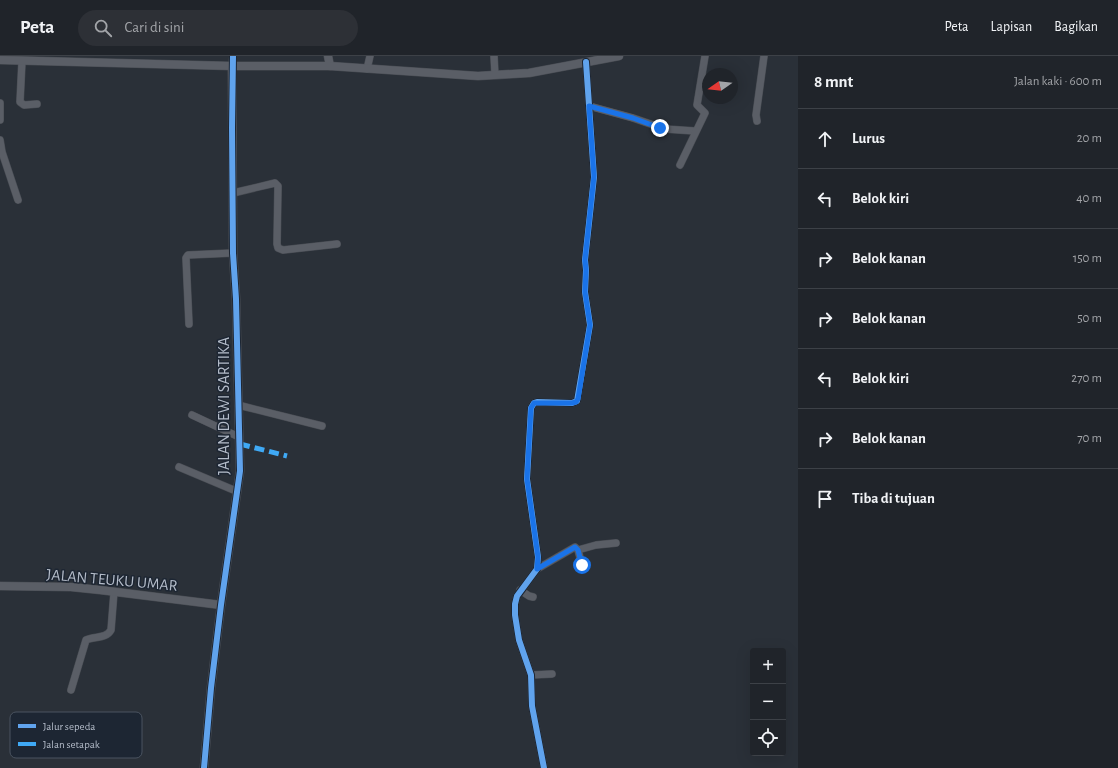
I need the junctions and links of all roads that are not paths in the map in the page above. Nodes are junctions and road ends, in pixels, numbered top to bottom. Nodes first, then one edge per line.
1 (233, 56) edge
2 (328, 56) edge
3 (370, 56) edge
4 (494, 56) edge
5 (614, 56) edge
6 (705, 56) edge
7 (764, 56) edge
8 (0, 60) edge
9 (22, 61) junction
10 (586, 62) junction
11 (232, 66) junction
12 (330, 66) junction
13 (367, 69) junction
14 (495, 75) junction
15 (0, 103) edge
16 (37, 104) dead end
17 (589, 106) junction
18 (0, 120) edge
19 (757, 121) dead end
20 (695, 131) junction
21 (0, 140) edge
22 (680, 165) dead end
23 (232, 193) junction
24 (18, 200) dead end
25 (337, 244) dead end
26 (233, 253) junction
27 (189, 324) dead end
28 (238, 405) junction
29 (192, 415) dead end
30 (322, 426) dead end
31 (239, 437) junction
32 (180, 467) dead end
33 (236, 491) junction
34 (616, 544) dead end
35 (578, 550) junction
36 (582, 565) dead end
37 (537, 569) junction
38 (0, 586) edge
39 (520, 590) junction
40 (114, 592) junction
41 (533, 597) dead end
42 (220, 605) junction
43 (552, 674) dead end
44 (531, 675) junction
45 (71, 690) dead end
46 (204, 768) edge
47 (544, 768) edge

1 - 11 street
2 - 12 street
3 - 13 street
4 - 14 street
5 - 10 street
6 - 20 street
7 - 19 street
8 - 9 street
9 - 11 street
9 - 16 street
10 - 14 street
10 - 17 street
11 - 12 street
11 - 23 street, JALAN DEWI SARTIKA
12 - 13 street
13 - 14 street
15 - 18 street
17 - 20 street
17 - 37 street
20 - 22 street
21 - 24 street
23 - 25 street
23 - 26 street, JALAN DEWI SARTIKA
26 - 27 street
26 - 28 street, JALAN DEWI SARTIKA
28 - 30 street
28 - 31 street, JALAN DEWI SARTIKA
29 - 31 street
31 - 33 street, JALAN DEWI SARTIKA
32 - 33 street
33 - 42 street, JALAN DEWI SARTIKA
34 - 35 street
35 - 36 street
35 - 37 street
37 - 39 street
38 - 40 street, JALAN TEUKU UMAR
39 - 41 street
39 - 44 street
40 - 42 street, JALAN TEUKU UMAR
40 - 45 street
42 - 46 street, JALAN DEWI SARTIKA
43 - 44 street
44 - 47 street

